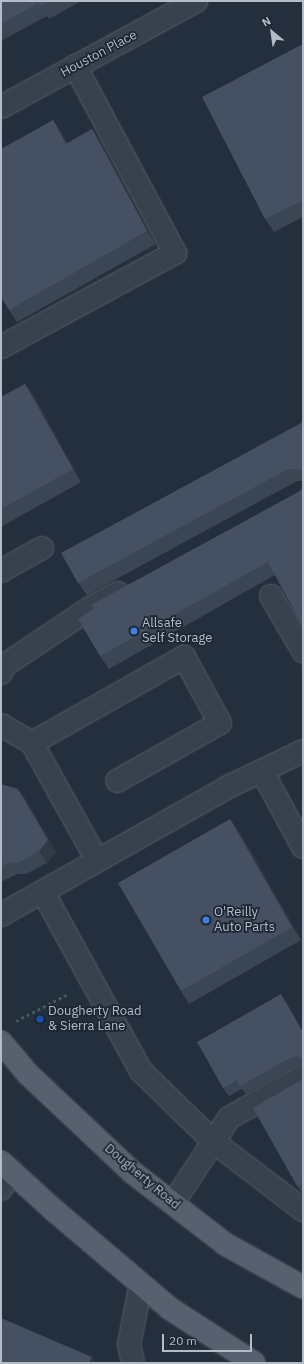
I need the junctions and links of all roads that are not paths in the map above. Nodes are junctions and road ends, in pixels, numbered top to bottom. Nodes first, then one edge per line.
1 (196, 1) edge
2 (75, 66) junction
3 (1, 107) edge
4 (1, 347) edge
5 (42, 548) dead end
6 (1, 571) edge
7 (138, 582) edge
8 (271, 596) dead end
9 (303, 651) edge
10 (1, 673) edge
11 (1, 725) edge
12 (32, 743) junction
13 (303, 751) edge
14 (262, 770) junction
15 (117, 781) dead end
16 (303, 847) edge
17 (97, 860) junction
18 (43, 892) junction
19 (1, 915) edge
20 (1, 1042) edge
21 (303, 1076) edge
22 (214, 1142) junction
23 (4, 1174) edge
24 (173, 1203) junction
25 (303, 1210) edge
26 (141, 1284) junction
27 (303, 1287) edge
28 (249, 1362) edge
29 (133, 1363) edge

1 - 2 street, Houston Place
2 - 3 street, Houston Place
2 - 4 street
5 - 6 street
7 - 10 street
8 - 9 street
11 - 12 street
12 - 15 street
12 - 17 street
13 - 14 street
14 - 16 street
14 - 17 street
17 - 18 street
18 - 19 street
18 - 22 street
20 - 24 main road, Dougherty Road
21 - 22 street
22 - 24 street
22 - 25 street
23 - 26 main road
24 - 27 main road, Dougherty Road
26 - 28 main road
26 - 29 street

